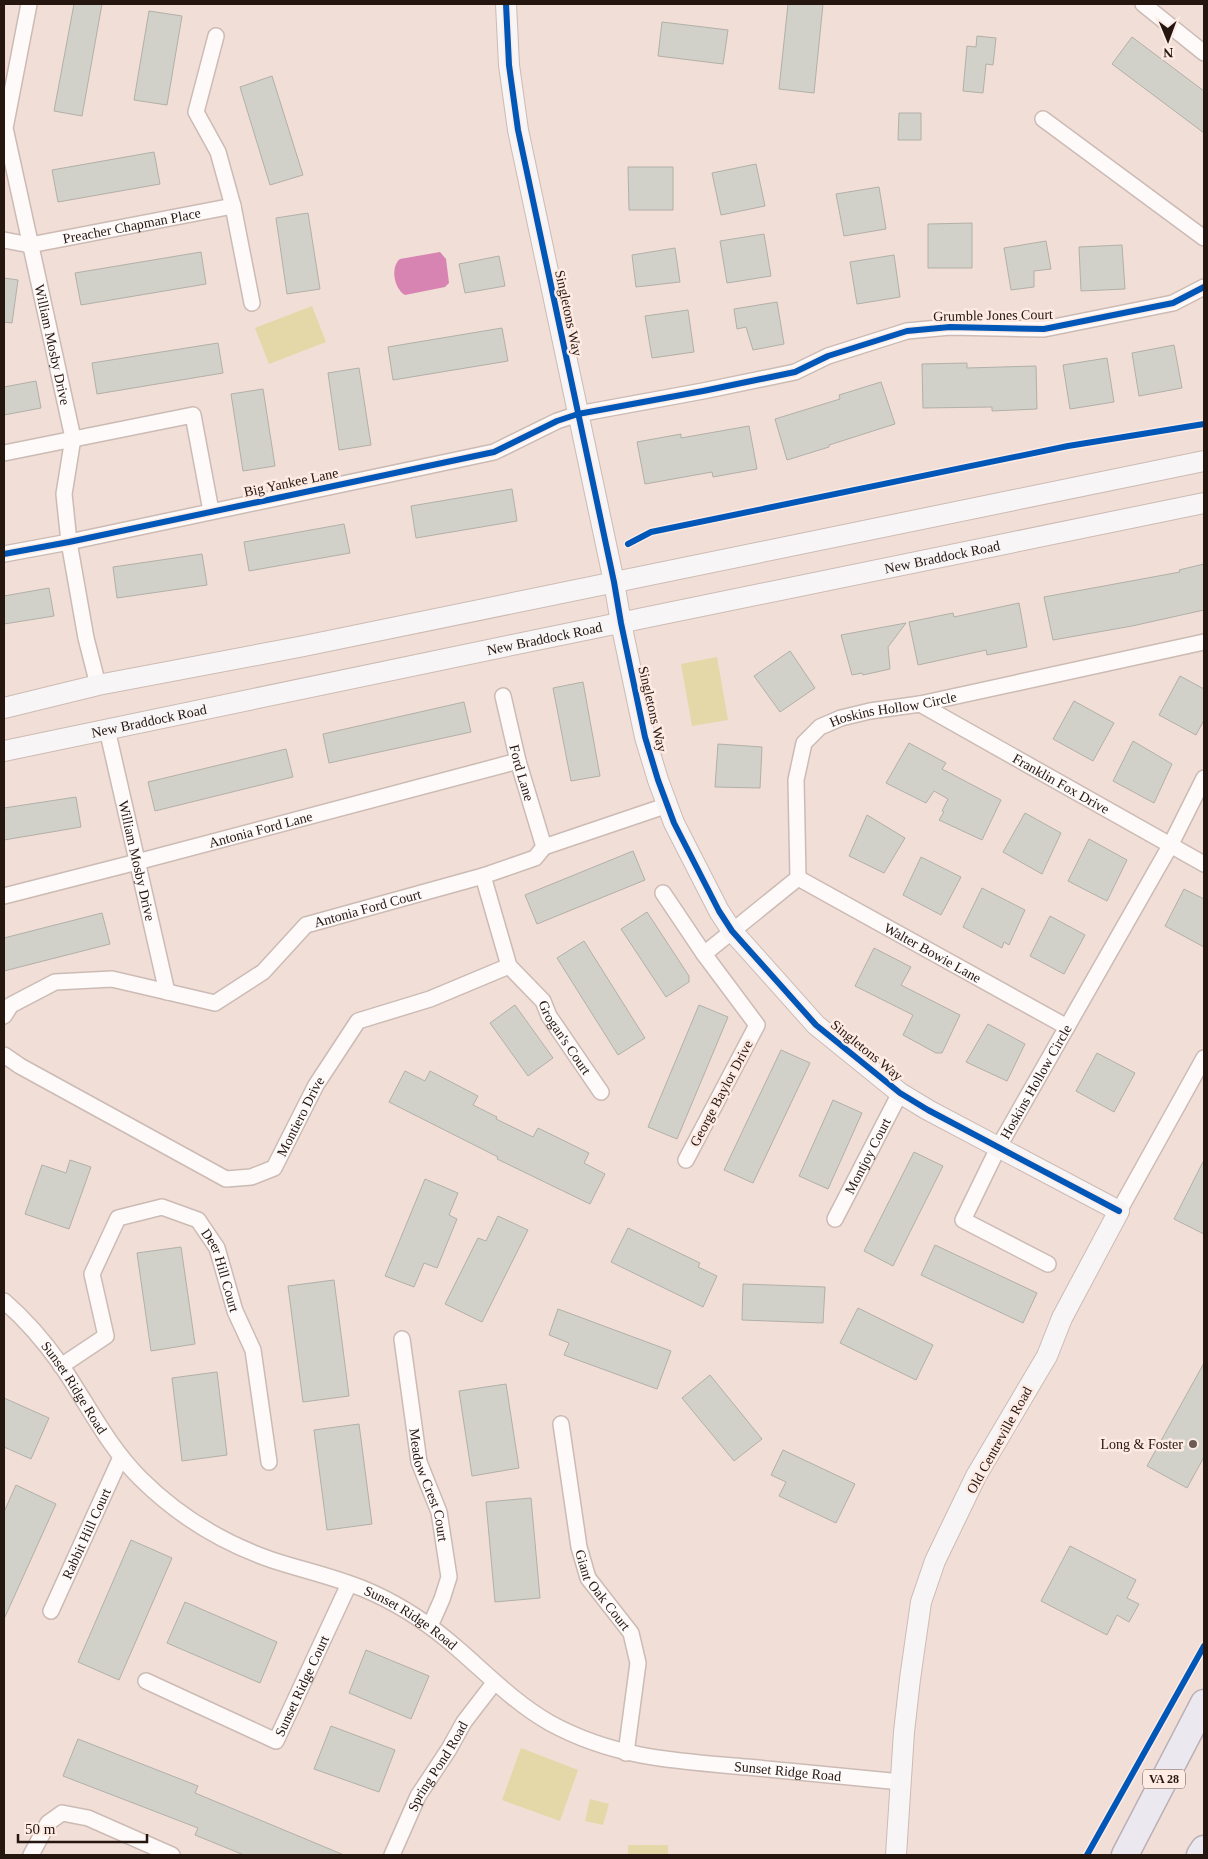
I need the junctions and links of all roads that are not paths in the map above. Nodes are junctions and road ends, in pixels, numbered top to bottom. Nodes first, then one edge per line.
1 (29, 4) edge
2 (506, 4) edge
3 (1143, 4) edge
4 (216, 36) dead end
5 (1204, 53) edge
6 (1044, 119) dead end
7 (233, 206) junction
8 (1204, 238) edge
9 (4, 240) edge
10 (30, 245) junction
11 (1204, 287) edge
12 (252, 303) dead end
13 (578, 414) junction
14 (73, 438) junction
15 (4, 453) edge
16 (1204, 461) edge
17 (1204, 503) edge
18 (211, 511) junction
19 (69, 542) junction
20 (4, 554) edge
21 (614, 582) junction
22 (621, 623) junction
23 (1204, 642) edge
24 (98, 685) junction
25 (503, 696) dead end
26 (920, 704) junction
27 (4, 708) edge
28 (107, 729) junction
29 (4, 751) edge
30 (518, 761) junction
31 (1204, 778) edge
32 (668, 805) junction
33 (544, 846) junction
34 (1170, 846) junction
35 (137, 862) junction
36 (1204, 864) edge
37 (483, 876) junction
38 (798, 878) junction
39 (663, 892) dead end
40 (4, 896) edge
41 (732, 931) junction
42 (704, 954) junction
43 (509, 966) junction
44 (167, 992) junction
45 (4, 1016) edge
46 (1067, 1026) junction
47 (4, 1055) edge
48 (1204, 1058) edge
49 (601, 1092) dead end
50 (900, 1093) junction
51 (998, 1148) junction
52 (686, 1160) dead end
53 (1119, 1211) junction
54 (835, 1219) dead end
55 (1048, 1264) dead end
56 (4, 1301) edge
57 (402, 1338) dead end
58 (62, 1366) junction
59 (561, 1424) dead end
60 (121, 1457) junction
61 (269, 1462) dead end
62 (349, 1584) junction
63 (51, 1611) dead end
64 (430, 1626) junction
65 (146, 1681) dead end
66 (494, 1683) junction
67 (1204, 1703) edge
68 (626, 1753) junction
69 (901, 1782) junction
70 (1204, 1849) edge
71 (31, 1855) edge
72 (172, 1855) edge
73 (392, 1855) edge
74 (896, 1855) edge
75 (1125, 1855) edge
76 (1200, 1855) edge

1 - 10 street, William Mosby Drive
2 - 13 main road, Singletons Way
3 - 5 street
4 - 7 street
6 - 8 street
7 - 10 street, Preacher Chapman Place
7 - 12 street
9 - 10 street
10 - 14 street, William Mosby Drive
11 - 13 street, Grumble Jones Court
13 - 18 street, Big Yankee Lane
13 - 21 main road, Singletons Way
14 - 15 street
14 - 18 street
14 - 19 street, William Mosby Drive
16 - 21 main road
17 - 22 main road, New Braddock Road
18 - 19 street, Big Yankee Lane
19 - 20 street, Big Yankee Lane
19 - 24 street, William Mosby Drive
21 - 22 main road, Singletons Way
21 - 24 main road
22 - 28 main road, New Braddock Road
22 - 32 main road, Singletons Way
23 - 26 street, Hoskins Hollow Circle
24 - 27 main road
25 - 30 street, Ford Lane
26 - 34 street, Franklin Fox Drive
26 - 38 street, Hoskins Hollow Circle
28 - 29 main road, New Braddock Road
28 - 35 street, William Mosby Drive
30 - 33 street, Ford Lane
30 - 35 street, Antonia Ford Lane
31 - 34 street, Hoskins Hollow Circle
32 - 33 street, Antonia Ford Court
32 - 41 main road, Singletons Way
33 - 37 street, Antonia Ford Court
34 - 36 street, Franklin Fox Drive
34 - 46 street, Hoskins Hollow Circle
35 - 40 street, Antonia Ford Lane
35 - 44 street, William Mosby Drive
37 - 43 street, Grogan's Court
37 - 44 street, Antonia Ford Court
38 - 41 street
38 - 46 street, Walter Bowie Lane
39 - 42 street, George Baylor Drive
41 - 42 street
41 - 50 main road, Singletons Way
42 - 52 street, George Baylor Drive
43 - 47 street, Montiero Drive
43 - 49 street, Grogan's Court
44 - 45 street, Antonia Ford Court
46 - 51 street, Hoskins Hollow Circle
48 - 53 street, Old Centreville Road
50 - 51 main road, Singletons Way
50 - 54 street, Montjoy Court
51 - 53 main road, Singletons Way
51 - 55 street, Hoskins Hollow Circle
53 - 69 main road, Old Centreville Road
56 - 58 street, Sunset Ridge Road
57 - 64 street, Meadow Crest Court
58 - 60 street, Sunset Ridge Road
58 - 61 street, Deer Hill Court
59 - 68 street, Giant Oak Court
60 - 62 street, Sunset Ridge Road
60 - 63 street, Rabbit Hill Court
62 - 64 street, Sunset Ridge Road
62 - 65 street, Sunset Ridge Court
64 - 66 street, Sunset Ridge Road
66 - 68 street, Sunset Ridge Road
66 - 73 street, Spring Pond Road
67 - 75 highway, VA 28
68 - 69 street, Sunset Ridge Road
69 - 74 main road, Old Centreville Road
70 - 76 highway
71 - 72 street

